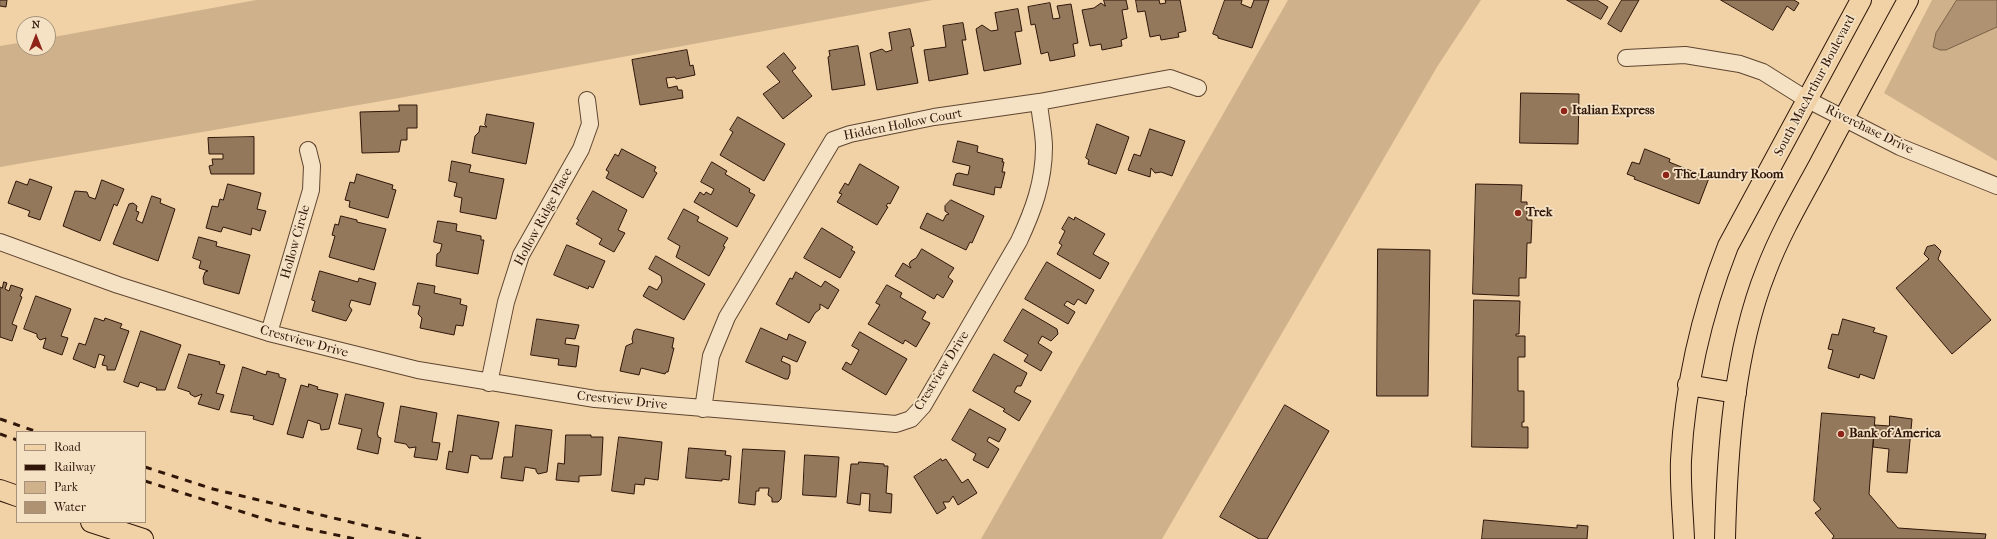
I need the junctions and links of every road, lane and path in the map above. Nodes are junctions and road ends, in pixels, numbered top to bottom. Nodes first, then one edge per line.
1 (1861, 0) edge
2 (1908, 0) edge
3 (1626, 58) dead end
4 (1198, 88) dead end
5 (1806, 99) junction
6 (588, 100) dead end
7 (1038, 102) junction
8 (1844, 118) junction
9 (308, 150) dead end
10 (1997, 186) edge
11 (0, 242) edge
12 (269, 333) junction
13 (490, 383) junction
14 (1688, 385) junction
15 (1736, 393) junction
16 (703, 409) junction
17 (0, 490) edge
18 (16, 496) edge
19 (94, 523) edge
20 (143, 539) edge
21 (1684, 539) edge
22 (1725, 539) edge

1 - 5 main road, South MacArthur Boulevard
2 - 8 main road
3 - 5 street, Riverchase Drive
4 - 7 street, Hidden Hollow Court
5 - 8 street, Riverchase Drive
5 - 14 main road, South MacArthur Boulevard
6 - 13 street, Hollow Ridge Place
7 - 16 street, Hidden Hollow Court
7 - 16 street, Crestview Drive
8 - 10 street, Riverchase Drive
8 - 15 main road
9 - 12 street, Hollow Circle
11 - 12 street, Crestview Drive
12 - 13 street, Crestview Drive
13 - 16 street, Crestview Drive
14 - 15 main road
14 - 21 main road, South MacArthur Boulevard
15 - 22 main road
17 - 18 main road
19 - 20 main road

